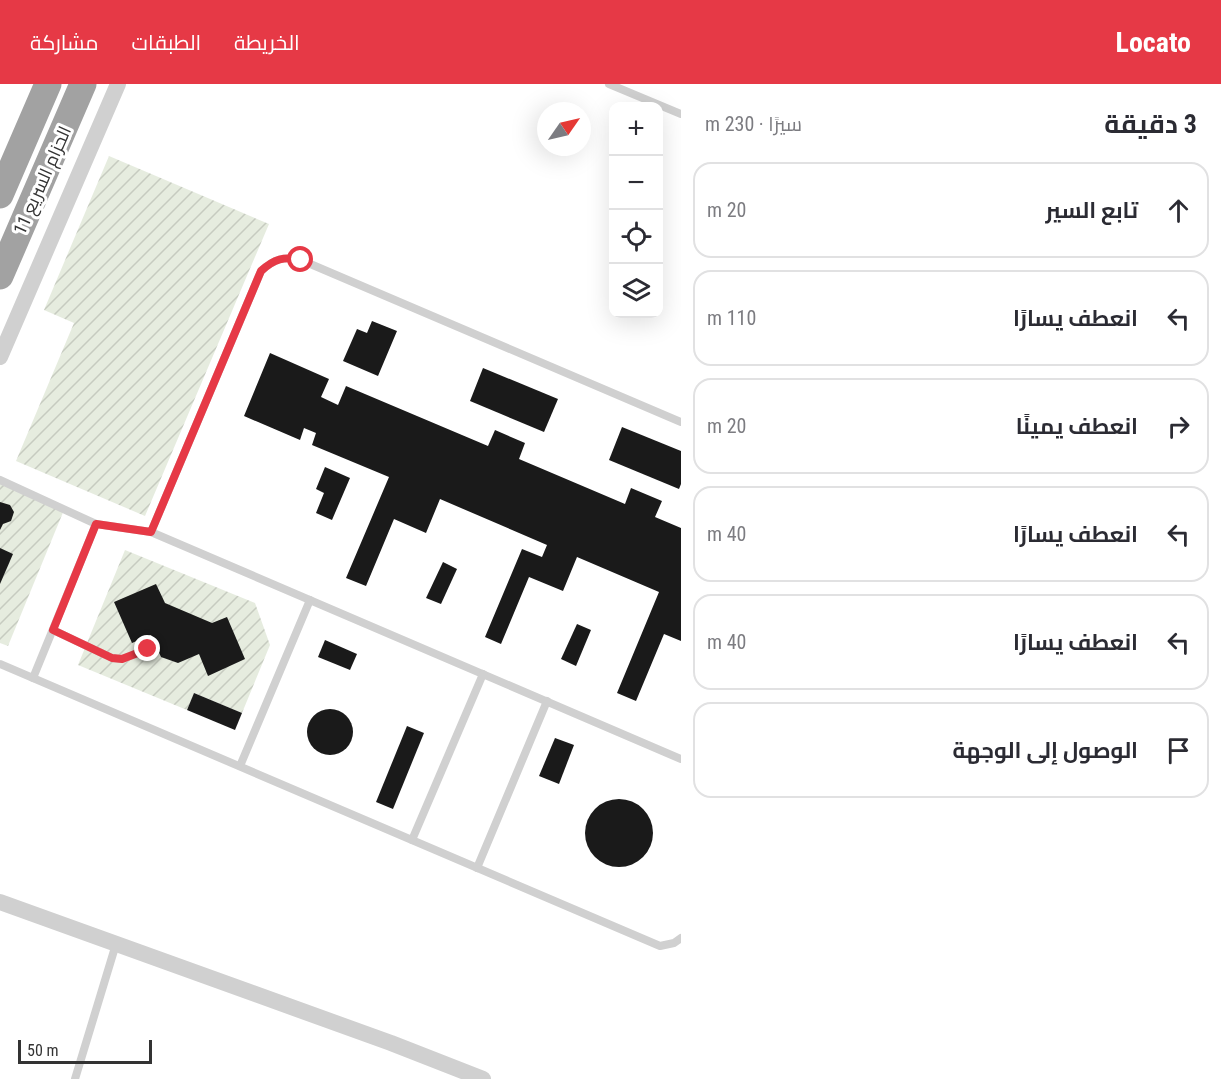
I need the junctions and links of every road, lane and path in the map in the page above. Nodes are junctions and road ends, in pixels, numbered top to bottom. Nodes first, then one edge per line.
1 (48, 84) edge
2 (83, 84) edge
3 (118, 84) edge
4 (609, 84) edge
5 (681, 114) edge
6 (0, 195) edge
7 (0, 276) edge
8 (0, 357) edge
9 (681, 422) edge
10 (0, 480) edge
11 (96, 524) junction
12 (151, 532) junction
13 (310, 600) junction
14 (53, 630) junction
15 (148, 649) dead end
16 (0, 664) edge
17 (483, 674) junction
18 (33, 678) junction
19 (547, 701) junction
20 (681, 759) edge
21 (240, 766) junction
22 (412, 840) junction
23 (477, 867) junction
24 (0, 902) edge
25 (681, 938) edge
26 (116, 944) junction
27 (75, 1079) edge
28 (483, 1079) edge

1 - 6 highway, الحزام السريع 11
2 - 7 highway, الحزام السريع 11
3 - 8 street
4 - 5 lane
9 - 12 lane
10 - 11 lane
11 - 12 lane
11 - 14 lane
12 - 13 lane
13 - 17 lane
13 - 21 lane
14 - 15 lane
14 - 18 lane
16 - 18 lane
17 - 19 lane
17 - 22 lane
18 - 21 lane
19 - 20 lane
19 - 23 lane
21 - 22 lane
22 - 23 lane
23 - 25 lane
24 - 26 street
26 - 27 lane
26 - 28 street

